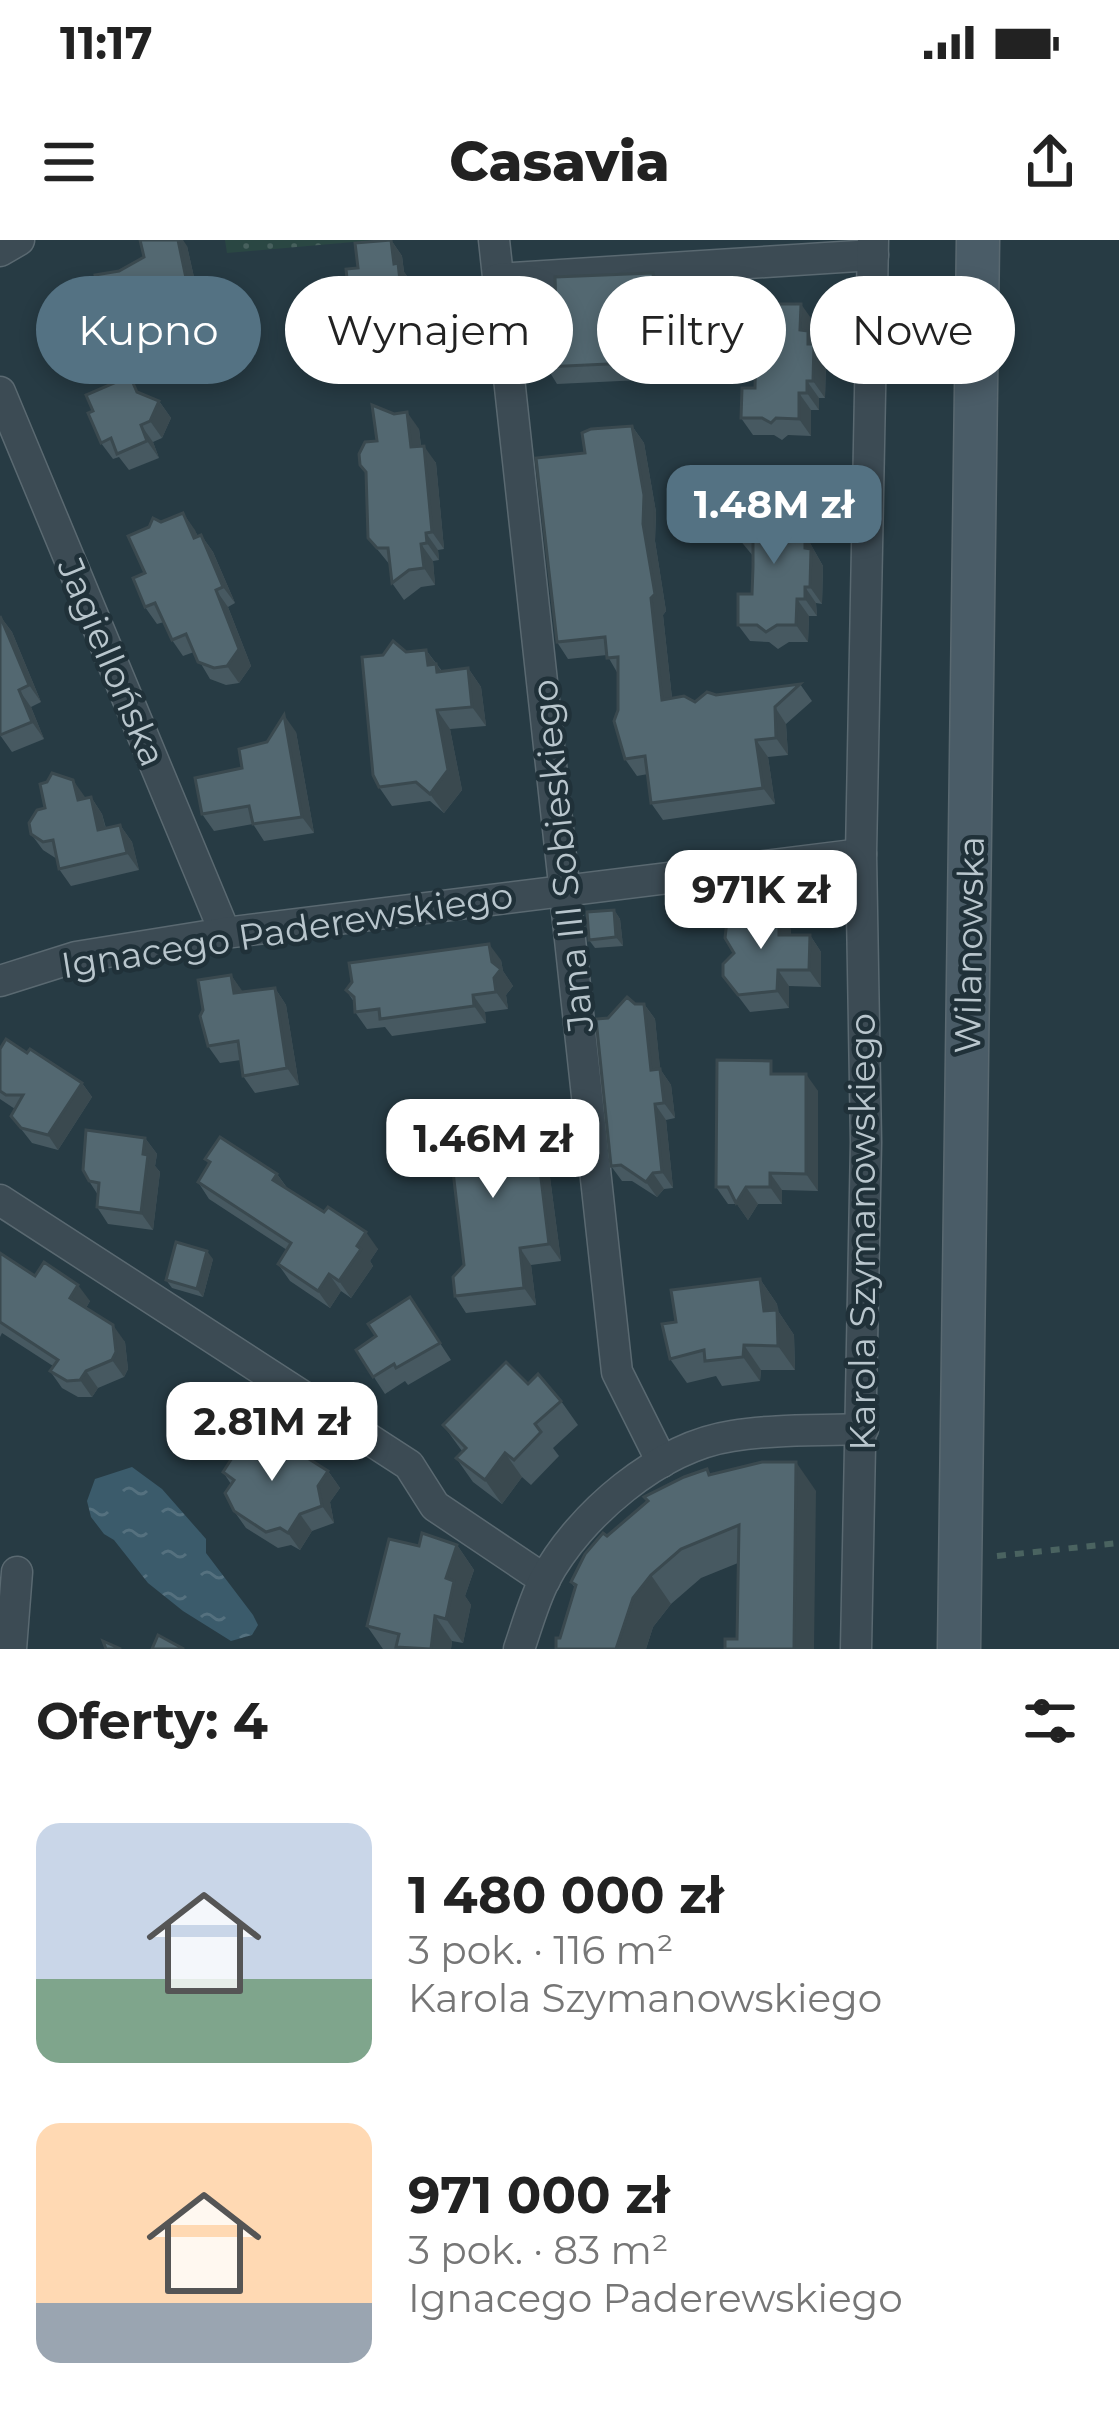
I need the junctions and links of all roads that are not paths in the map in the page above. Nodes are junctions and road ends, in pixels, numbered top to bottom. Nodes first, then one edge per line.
1 (19, 240) edge
2 (494, 240) edge
3 (978, 240) edge
4 (873, 248) edge
5 (0, 251) edge
6 (498, 276) edge
7 (534, 276) edge
8 (510, 384) edge
9 (0, 392) edge
10 (861, 854) junction
11 (566, 889) junction
12 (225, 933) junction
13 (0, 981) edge
14 (0, 1200) edge
15 (862, 1429) junction
16 (662, 1462) junction
17 (17, 1572) dead end
18 (544, 1580) junction
19 (11, 1649) edge
20 (519, 1649) edge
21 (856, 1649) edge
22 (959, 1649) edge

1 - 5 street
2 - 6 street, Jana III Sobieskiego
3 - 22 main road, Wilanowska
4 - 7 street
4 - 10 street, Karola Szymanowskiego
8 - 11 street, Jana III Sobieskiego
9 - 12 street, Jagiellońska
10 - 11 street, Ignacego Paderewskiego
10 - 15 street, Karola Szymanowskiego
11 - 12 street, Ignacego Paderewskiego
11 - 16 street, Jana III Sobieskiego
12 - 13 street, Ignacego Paderewskiego
14 - 18 street
15 - 16 street
15 - 21 street, Karola Szymanowskiego
16 - 18 street
17 - 19 street
18 - 20 street

